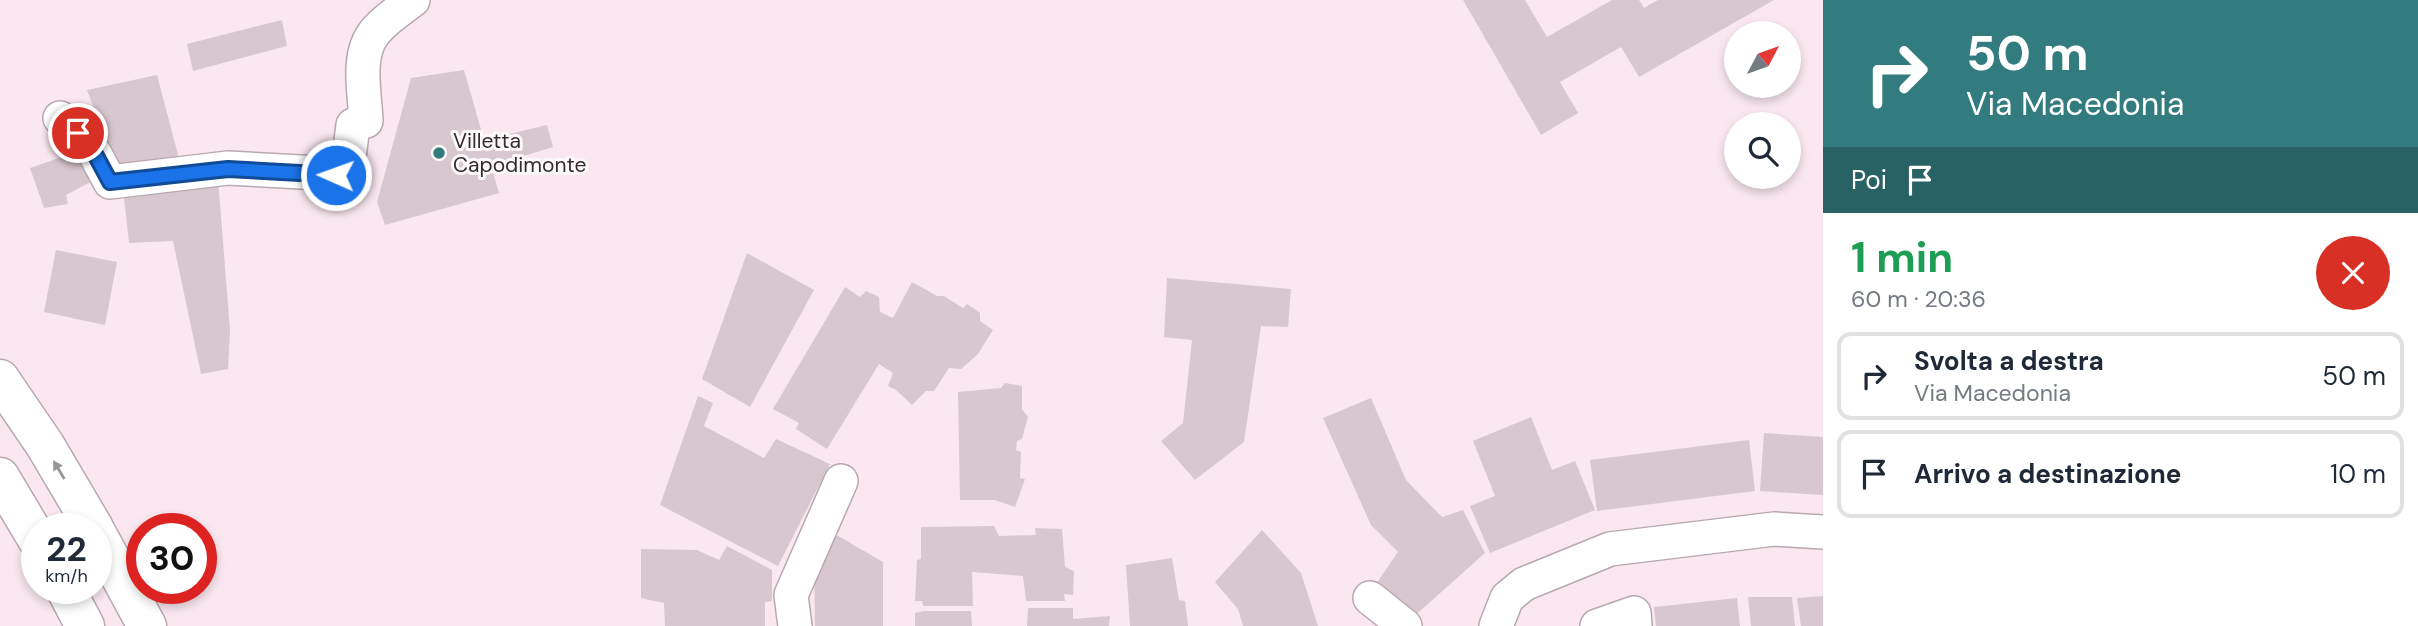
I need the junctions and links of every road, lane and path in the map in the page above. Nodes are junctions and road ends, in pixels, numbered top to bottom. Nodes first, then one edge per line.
1 (413, 0) edge
2 (60, 118) dead end
3 (0, 379) edge
4 (0, 477) edge
5 (841, 481) dead end
6 (21, 513) edge
7 (85, 513) edge
8 (1823, 532) edge
9 (112, 561) edge
10 (1370, 598) dead end
11 (73, 604) edge
12 (85, 626) edge
13 (147, 626) edge
14 (795, 626) edge
15 (1405, 626) edge
16 (1496, 626) edge
17 (1597, 626) edge
18 (1635, 626) edge

1 - 2 street
7 -> 3 highway
4 - 6 highway
5 - 14 street
8 - 16 street
9 - 13 highway
10 - 15 street
11 - 12 highway
17 - 18 street

